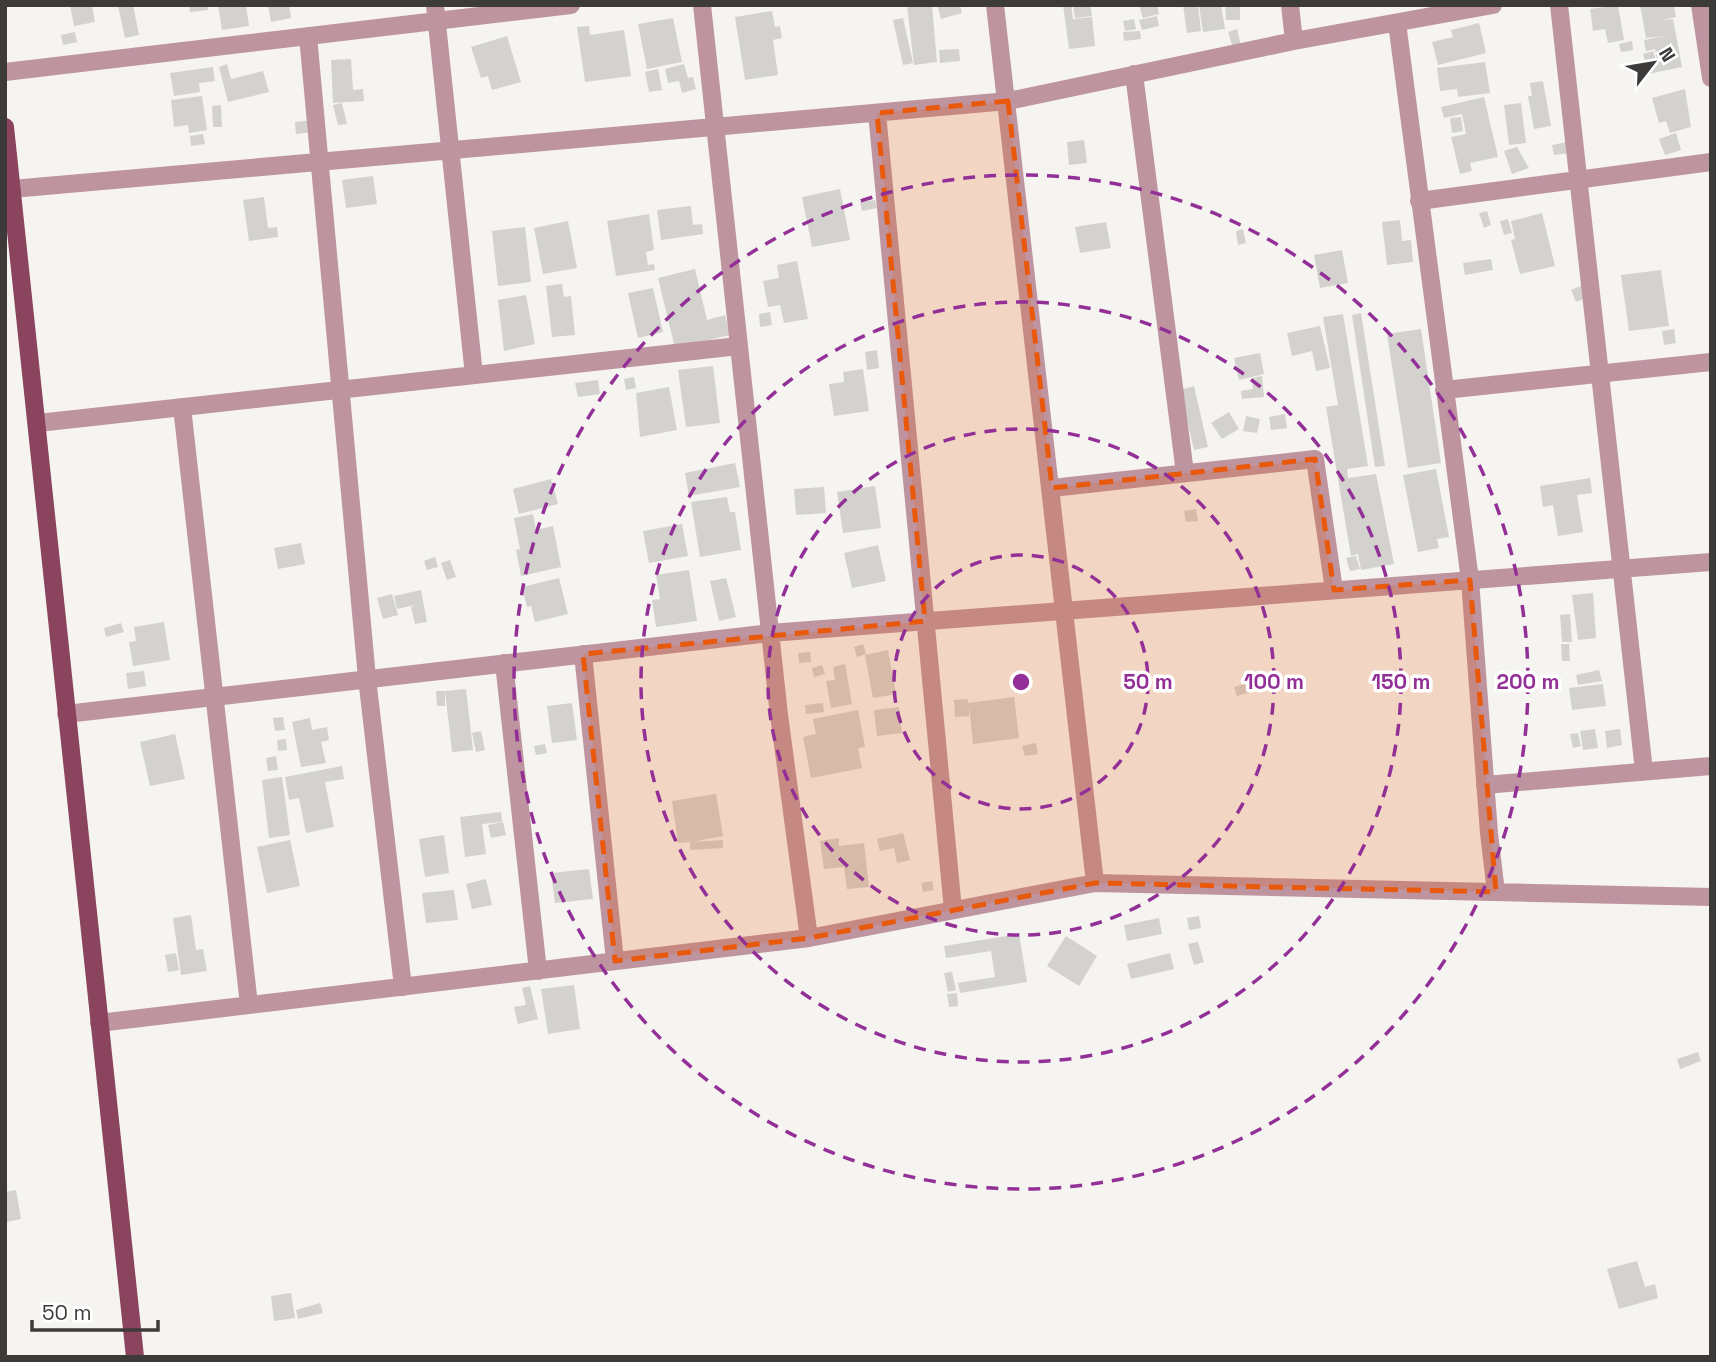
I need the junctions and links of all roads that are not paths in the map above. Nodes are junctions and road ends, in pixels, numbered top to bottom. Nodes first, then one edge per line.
1 (571, 5) edge
2 (702, 5) edge
3 (995, 5) edge
4 (1290, 5) edge
5 (1493, 5) edge
6 (1559, 5) edge
7 (1700, 5) edge
8 (436, 13) edge
9 (1397, 23) junction
10 (308, 36) junction
11 (1294, 41) junction
12 (5, 72) edge
13 (1134, 75) junction
14 (1711, 78) edge
15 (1008, 101) junction
16 (877, 113) junction
17 (5, 127) edge
18 (715, 127) junction
19 (450, 150) junction
20 (320, 162) junction
21 (1711, 162) edge
22 (1578, 180) junction
23 (12, 189) junction
24 (1419, 201) junction
25 (739, 346) junction
26 (1711, 362) edge
27 (1599, 374) junction
28 (474, 375) junction
29 (341, 390) junction
30 (1444, 390) junction
31 (182, 407) junction
32 (38, 423) junction
33 (1185, 473) junction
34 (1052, 488) junction
35 (1711, 562) edge
36 (1620, 569) junction
37 (1469, 580) junction
38 (1334, 590) junction
39 (1066, 611) junction
40 (925, 621) junction
41 (770, 633) junction
42 (583, 654) junction
43 (504, 663) junction
44 (367, 678) junction
45 (215, 696) junction
46 (66, 713) junction
47 (1711, 766) edge
48 (1644, 771) junction
49 (1485, 785) junction
50 (1095, 883) junction
51 (1496, 892) junction
52 (1711, 897) edge
53 (953, 910) junction
54 (808, 938) junction
55 (615, 961) junction
56 (538, 971) junction
57 (403, 987) junction
58 (249, 1005) junction
59 (99, 1023) junction
60 (135, 1357) edge

1 - 8 street
2 - 18 street
3 - 15 street
4 - 11 street
5 - 9 street
6 - 22 street
7 - 14 street
8 - 10 street
8 - 19 street
9 - 11 street
9 - 24 street
10 - 12 street
10 - 20 street
11 - 13 street
13 - 15 street
13 - 33 street
15 - 16 street
15 - 34 street
16 - 18 street
16 - 40 street
17 - 23 main road
18 - 19 street
18 - 25 street
19 - 20 street
19 - 28 street
20 - 23 street
20 - 29 street
21 - 22 street
22 - 24 street
22 - 27 street
23 - 32 main road
24 - 30 street
25 - 28 street
25 - 41 street
26 - 27 street
27 - 30 street
27 - 36 street
28 - 29 street
29 - 31 street
29 - 44 street
30 - 37 street
31 - 32 street
31 - 45 street
32 - 46 main road
33 - 34 street
33 - 38 street
34 - 39 street
35 - 36 street
36 - 37 street
36 - 48 street
37 - 38 street
37 - 49 street
38 - 39 street
39 - 40 street
39 - 50 street
40 - 41 street
40 - 53 street
41 - 42 street
41 - 54 street
42 - 43 street
42 - 55 street
43 - 44 street
43 - 56 street
44 - 45 street
44 - 57 street
45 - 46 street
45 - 58 street
46 - 59 main road
47 - 48 street
48 - 49 street
49 - 51 street
50 - 51 street
50 - 53 street
51 - 52 street
53 - 54 street
54 - 55 street
55 - 56 street
56 - 57 street
57 - 58 street
58 - 59 street
59 - 60 main road

